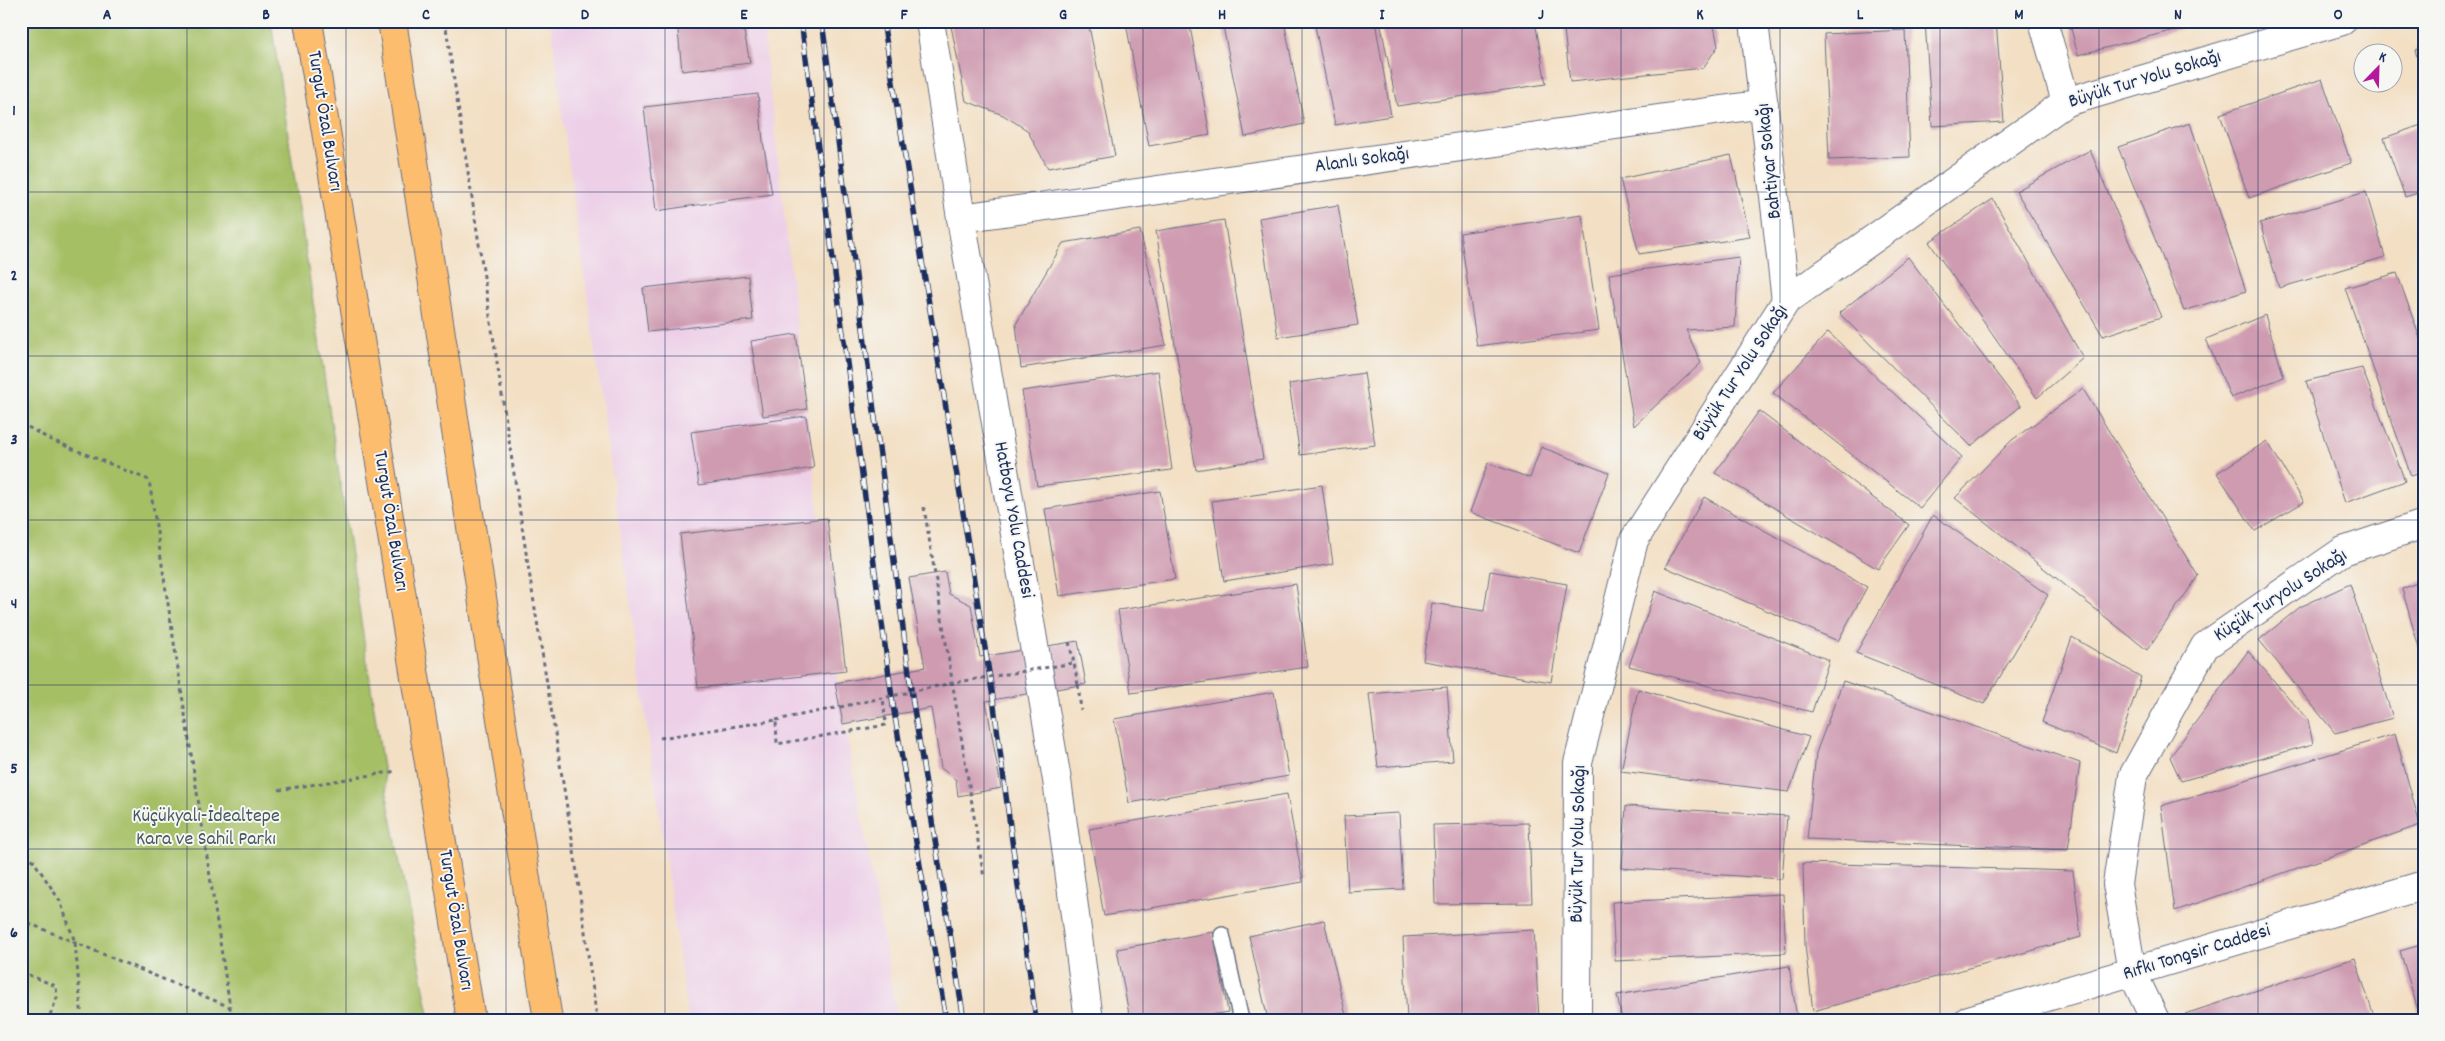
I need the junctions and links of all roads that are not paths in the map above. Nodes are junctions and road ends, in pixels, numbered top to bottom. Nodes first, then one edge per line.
1 (308, 21) edge
2 (392, 21) edge
3 (930, 21) edge
4 (1754, 21) edge
5 (2043, 21) edge
6 (2342, 21) edge
7 (2066, 102) junction
8 (1764, 104) junction
9 (961, 218) junction
10 (1786, 301) junction
11 (2424, 524) edge
12 (2424, 885) edge
13 (1222, 935) dead end
14 (2132, 972) junction
15 (471, 1020) edge
16 (548, 1020) edge
17 (1089, 1020) edge
18 (1241, 1020) edge
19 (1577, 1020) edge
20 (1969, 1020) edge
21 (2155, 1020) edge

1 - 15 highway, Turgut Özal Bulvarı
2 - 16 highway
3 - 9 street, Hatboyu Yolu Caddesi
4 - 8 street, Bahtiyar Sokağı
5 - 7 street
6 - 7 street, Büyük Tur Yolu Sokağı
7 - 10 street, Büyük Tur Yolu Sokağı
8 - 9 street, Alanlı Sokağı
8 - 10 street, Bahtiyar Sokağı
9 - 17 street, Hatboyu Yolu Caddesi
10 - 19 street, Büyük Tur Yolu Sokağı
11 - 14 street, Küçük Turyolu Sokağı
12 - 14 street, Rıfkı Tongsir Caddesi
13 - 18 lane
14 - 20 street, Rıfkı Tongsir Caddesi
14 - 21 street, Küçük Turyolu Sokağı

